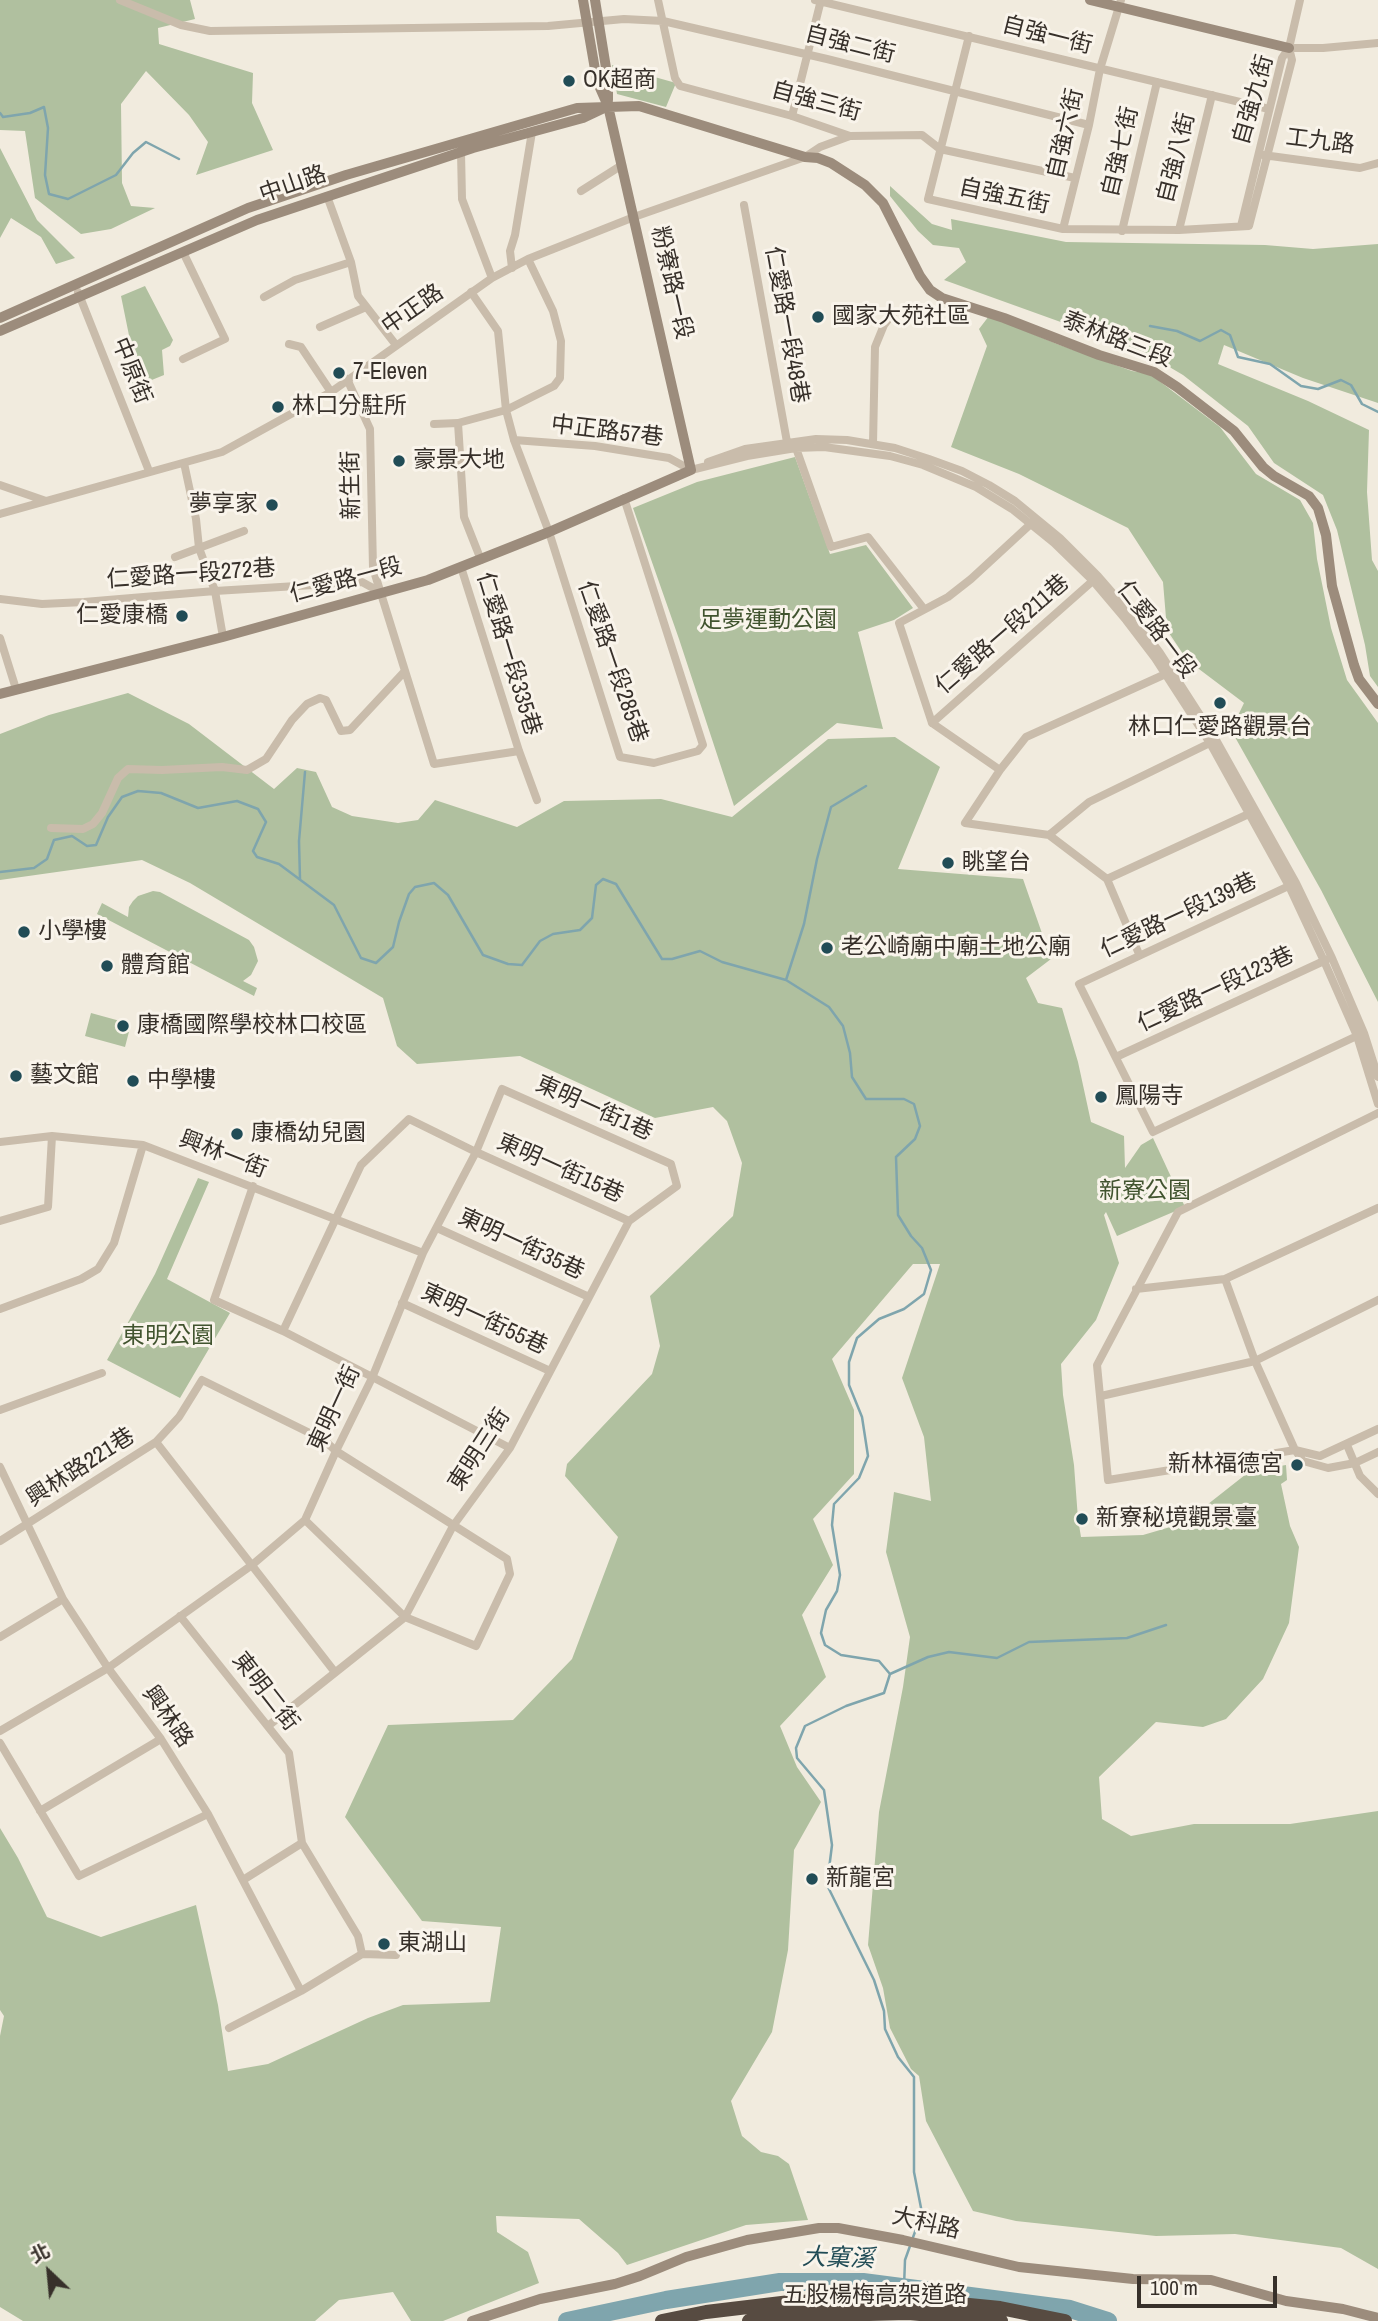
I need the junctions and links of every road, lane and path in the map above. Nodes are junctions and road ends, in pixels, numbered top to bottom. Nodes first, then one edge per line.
1 (120, 0) edge
2 (583, 0) edge
3 (595, 0) edge
4 (658, 0) edge
5 (819, 0) edge
6 (1090, 0) edge
7 (1300, 0) edge
8 (1120, 4) edge
9 (663, 21) junction
10 (593, 22) junction
11 (969, 37) junction
12 (1378, 43) edge
13 (1289, 48) junction
14 (807, 54) junction
15 (1100, 69) junction
16 (1157, 82) junction
17 (955, 91) junction
18 (1212, 95) junction
19 (608, 106) junction
20 (1269, 109) junction
21 (792, 116) junction
22 (1089, 125) junction
23 (532, 132) junction
24 (850, 136) junction
25 (940, 149) junction
26 (461, 152) junction
27 (1258, 154) junction
28 (1268, 155) junction
29 (805, 157) junction
30 (1378, 163) edge
31 (622, 164) junction
32 (1075, 178) junction
33 (581, 191) dead end
34 (327, 196) junction
35 (744, 205) dead end
36 (634, 217) junction
37 (1241, 226) junction
38 (1063, 229) junction
39 (1122, 230) junction
40 (1179, 230) junction
41 (183, 252) junction
42 (528, 259) junction
43 (351, 262) junction
44 (512, 268) junction
45 (492, 278) junction
46 (78, 291) junction
47 (471, 292) junction
48 (264, 297) dead end
49 (366, 307) junction
50 (894, 313) dead end
51 (0, 318) edge
52 (320, 327) dead end
53 (0, 331) edge
54 (289, 344) dead end
55 (396, 345) junction
56 (183, 359) dead end
57 (348, 379) junction
58 (331, 391) junction
59 (506, 410) junction
60 (458, 423) junction
61 (434, 424) dead end
62 (514, 440) junction
63 (788, 442) junction
64 (873, 444) junction
65 (796, 448) junction
66 (184, 463) junction
67 (691, 470) junction
68 (149, 471) junction
69 (0, 485) edge
70 (624, 498) junction
71 (46, 501) junction
72 (0, 514) edge
73 (1034, 521) junction
74 (244, 531) dead end
75 (549, 532) junction
76 (199, 548) junction
77 (175, 557) dead end
78 (481, 560) junction
79 (461, 568) junction
80 (1095, 579) junction
81 (215, 591) junction
82 (382, 593) junction
83 (0, 599) edge
84 (924, 609) junction
85 (223, 637) junction
86 (0, 638) edge
87 (405, 671) junction
88 (1169, 672) junction
89 (16, 689) junction
90 (0, 694) edge
91 (1378, 704) edge
92 (932, 723) junction
93 (1213, 741) junction
94 (519, 751) junction
95 (1000, 770) junction
96 (537, 800) dead end
97 (1253, 812) junction
98 (51, 828) dead end
99 (1049, 835) junction
100 (1107, 879) junction
101 (1292, 885) junction
102 (1139, 954) junction
103 (1328, 960) junction
104 (1360, 1035) junction
105 (1116, 1057) junction
106 (1378, 1077) edge
107 (502, 1089) joint
108 (1378, 1104) edge
109 (1378, 1113) edge
110 (52, 1136) junction
111 (0, 1142) edge
112 (143, 1145) junction
113 (476, 1152) junction
114 (671, 1164) joint
115 (253, 1186) junction
116 (1378, 1208) edge
117 (336, 1218) junction
118 (0, 1221) edge
119 (629, 1221) junction
120 (438, 1228) junction
121 (423, 1253) junction
122 (1225, 1279) junction
123 (1136, 1289) junction
124 (589, 1297) junction
125 (1378, 1300) edge
126 (402, 1303) junction
127 (0, 1309) edge
128 (283, 1331) junction
129 (1255, 1361) junction
130 (550, 1371) junction
131 (103, 1373) dead end
132 (372, 1378) junction
133 (1101, 1396) junction
134 (0, 1410) edge
135 (1378, 1429) edge
136 (156, 1442) junction
137 (1347, 1445) junction
138 (510, 1448) junction
139 (1295, 1450) junction
140 (336, 1451) junction
141 (1378, 1452) edge
142 (1355, 1463) junction
143 (0, 1467) edge
144 (1378, 1494) edge
145 (305, 1520) junction
146 (27, 1526) junction
147 (453, 1526) junction
148 (0, 1541) edge
149 (251, 1565) junction
150 (63, 1599) junction
151 (180, 1616) junction
152 (405, 1617) junction
153 (0, 1637) edge
154 (108, 1668) junction
155 (334, 1671) junction
156 (268, 1726) junction
157 (0, 1731) edge
158 (161, 1739) junction
159 (0, 1743) edge
160 (40, 1811) junction
161 (208, 1814) junction
162 (302, 1843) junction
163 (243, 1880) junction
164 (362, 1954) junction
165 (396, 1955) dead end
166 (301, 1992) junction
167 (229, 2028) dead end
168 (1378, 2318) edge
169 (472, 2321) edge
170 (662, 2321) edge
171 (749, 2321) edge
172 (1001, 2321) edge
173 (1065, 2321) edge

1 - 10 street, 自強二街
2 - 10 main road, 粉寮路一段
3 - 10 main road, 粉寮路一段
4 - 9 street
5 - 11 street, 自強一街
5 - 14 street
6 - 8 main road
7 - 13 street
8 - 13 main road
8 - 15 street, 自強六街
9 - 10 street, 自強二街
9 - 14 street, 自強二街
9 - 21 street, 自強三街
10 - 19 main road, 粉寮路一段
11 - 15 street, 自強一街
11 - 17 street, 自強五街
12 - 13 street
13 - 20 street, 自強九街
13 - 28 street, 自強九街
14 - 17 street, 自強二街
14 - 21 street
15 - 16 street, 自強一街
15 - 22 street, 自強六街
16 - 18 street, 自強一街
16 - 39 street, 自強七街
17 - 22 street, 自強二街
17 - 25 street, 自強五街
18 - 20 street, 自強一街
18 - 40 street, 自強八街
19 - 23 main road, 中山路
19 - 29 main road, 中山路
19 - 31 main road, 粉寮路一段
19 - 46 main road, 中山路
20 - 27 street, 自強九街
21 - 24 street, 自強三街
22 - 32 street, 自強六街
23 - 26 main road, 中山路
23 - 44 street
24 - 25 street, 自強三街
24 - 29 street, 中正路
25 - 32 street, 自強三街
25 - 38 street, 自強五街
26 - 34 main road, 中山路
26 - 45 street
27 - 28 street, 工九路
27 - 37 street, 自強九街
28 - 30 street, 工九路
28 - 37 street, 自強九街
29 - 36 street, 中正路
29 - 91 main road, 泰林路三段
31 - 33 street
31 - 36 main road, 粉寮路一段
32 - 38 street, 自強六街
34 - 41 main road, 中山路
34 - 43 street
35 - 63 street, 仁愛路一段48巷
36 - 42 street, 中正路
36 - 67 main road, 粉寮路一段
37 - 40 street, 自強五街
38 - 39 street, 自強五街
39 - 40 street, 自強五街
41 - 46 main road, 中山路
41 - 56 street
42 - 44 street, 中正路
42 - 59 street
43 - 48 street
43 - 49 street
44 - 45 street, 中正路
45 - 47 street, 中正路
46 - 51 main road, 中山路
46 - 53 main road, 中山路
46 - 68 street, 中原街
47 - 55 street, 中正路
47 - 59 street, 中正路57巷
49 - 52 street
49 - 55 street
50 - 64 street
54 - 58 street
55 - 57 street, 中正路
57 - 58 street, 中正路
57 - 82 street, 新生街
58 - 66 street, 中正路
59 - 60 street
59 - 62 street, 中正路57巷
60 - 61 street
60 - 78 street
62 - 67 street, 中正路57巷
62 - 75 street, 中正路57巷
63 - 64 street, 仁愛路一段
63 - 65 street
63 - 67 street, 仁愛路一段
64 - 73 street, 仁愛路一段
65 - 67 street, 仁愛路一段
65 - 73 street, 仁愛路一段
65 - 84 street
66 - 68 street, 中正路
66 - 76 street
67 - 70 main road, 仁愛路一段
68 - 71 street, 中正路
69 - 71 street
70 - 75 main road, 仁愛路一段
70 - 75 street, 仁愛路一段285巷
71 - 72 street, 中正路
73 - 80 street, 仁愛路一段
73 - 84 street, 仁愛路一段211巷
74 - 76 street
75 - 78 main road, 仁愛路一段
76 - 77 street
76 - 81 street
78 - 79 main road, 仁愛路一段
79 - 82 main road, 仁愛路一段
79 - 94 street, 仁愛路一段335巷
80 - 88 street, 仁愛路一段
80 - 92 street, 仁愛路一段211巷
81 - 82 street, 仁愛路一段272巷
81 - 83 street, 仁愛路一段272巷
81 - 85 street
82 - 85 main road, 仁愛路一段
82 - 87 street, 仁愛路一段335巷
84 - 92 street, 仁愛路一段211巷
85 - 89 main road, 仁愛路一段
86 - 89 street
87 - 94 street, 仁愛路一段335巷
87 - 98 street
88 - 93 street, 仁愛路一段
88 - 95 street
89 - 90 main road, 仁愛路一段
92 - 95 street, 仁愛路一段211巷
93 - 97 street, 仁愛路一段
93 - 99 street
94 - 96 street, 仁愛路一段335巷
95 - 99 street
97 - 100 street
97 - 101 street, 仁愛路一段
99 - 100 street
100 - 102 street
101 - 102 street, 仁愛路一段139巷
101 - 103 street, 仁愛路一段
102 - 105 street, 仁愛路一段139巷
103 - 104 street, 仁愛路一段
103 - 105 street, 仁愛路一段123巷
104 - 105 street
104 - 106 street, 仁愛路一段
104 - 108 street, 仁愛路一段
107 - 113 street, 東明一街
107 - 114 street, 東明一街1巷
109 - 123 street
110 - 111 street, 興林一街
110 - 112 street, 興林一街
110 - 118 street
112 - 115 street, 興林一街
112 - 127 street
113 - 117 street, 東明一街15巷
113 - 119 street, 東明一街15巷
113 - 120 street, 東明一街
114 - 119 street, 東明三街
115 - 117 street, 興林一街
115 - 128 street
116 - 122 street
117 - 121 street, 興林一街
117 - 128 street
119 - 124 street, 東明三街
120 - 121 street, 東明一街
120 - 124 street, 東明一街35巷
121 - 126 street, 東明一街
122 - 123 street
122 - 129 street
123 - 133 street
124 - 130 street, 東明三街
125 - 129 street
126 - 130 street, 東明一街55巷
126 - 132 street, 東明一街
128 - 132 street
129 - 133 street
129 - 139 street
130 - 138 street, 東明三街
131 - 134 street
132 - 138 street
132 - 140 street, 東明一街
133 - 139 street
135 - 137 street
136 - 140 street, 興林路221巷
136 - 146 street, 興林路221巷
136 - 149 street
137 - 139 street
137 - 142 street
138 - 147 street, 東明三街
139 - 142 street
140 - 145 street, 東明一街
140 - 147 street
141 - 142 street
142 - 144 street
143 - 146 street, 興林路
145 - 149 street, 東明一街
145 - 152 street
146 - 148 street, 興林路221巷
146 - 150 street, 興林路
147 - 152 street, 東明三街
147 - 152 street
149 - 151 street, 東明一街
149 - 155 street
150 - 153 street
150 - 154 street, 興林路
151 - 154 street, 東明一街
151 - 156 street, 東明二街
152 - 155 street, 東明三街
154 - 157 street, 東明一街
154 - 158 street, 興林路
155 - 156 street, 東明三街
156 - 162 street, 東明二街
158 - 160 street
158 - 161 street, 興林路
159 - 160 street
160 - 161 street
161 - 163 street, 興林路
162 - 163 street
162 - 164 street, 東明二街
163 - 166 street, 興林路
164 - 165 street
164 - 166 street
166 - 167 street
168 - 169 main road, 大科路
170 - 173 highway, 五股楊梅高架道路
171 - 172 highway, 五股楊梅高架道路

